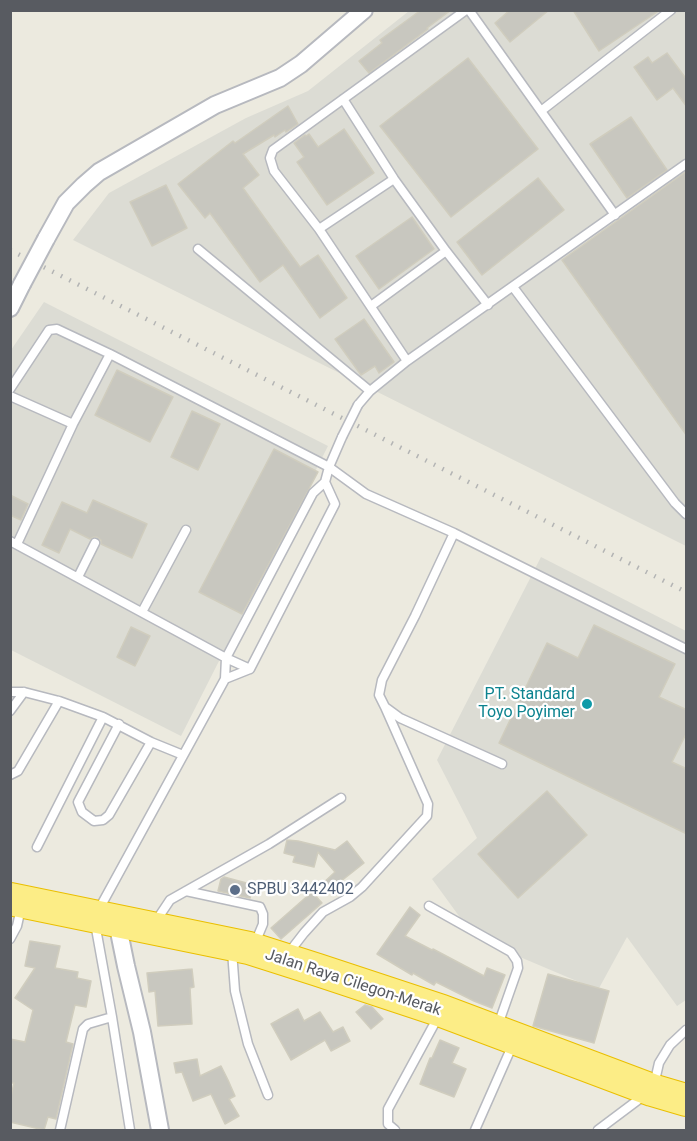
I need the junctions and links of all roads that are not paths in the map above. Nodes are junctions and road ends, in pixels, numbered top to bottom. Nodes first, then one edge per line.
1 (364, 10) edge
2 (467, 10) edge
3 (671, 10) edge
4 (343, 99) junction
5 (541, 111) junction
6 (687, 164) edge
7 (394, 179) junction
8 (615, 215) junction
9 (319, 229) junction
10 (198, 249) dead end
11 (446, 251) junction
12 (513, 287) junction
13 (488, 305) junction
14 (371, 306) junction
15 (10, 308) edge
16 (110, 354) junction
17 (408, 361) junction
18 (10, 389) edge
19 (370, 391) junction
20 (10, 396) edge
21 (73, 424) junction
22 (329, 467) junction
23 (325, 482) junction
24 (687, 514) edge
25 (186, 530) dead end
26 (454, 534) junction
27 (14, 543) edge
28 (95, 543) dead end
29 (78, 577) junction
30 (142, 612) junction
31 (687, 649) edge
32 (226, 657) junction
33 (250, 669) junction
34 (225, 680) junction
35 (10, 692) edge
36 (24, 692) junction
37 (59, 701) junction
38 (384, 707) junction
39 (10, 711) edge
40 (103, 717) junction
41 (119, 724) junction
42 (151, 742) junction
43 (183, 755) junction
44 (502, 764) dead end
45 (10, 775) edge
46 (341, 798) dead end
47 (37, 847) dead end
48 (186, 891) junction
49 (17, 900) edge
50 (429, 906) dead end
51 (106, 920) junction
52 (153, 928) junction
53 (10, 939) edge
54 (240, 947) junction
55 (283, 959) junction
56 (441, 1011) junction
57 (112, 1017) junction
58 (687, 1030) edge
59 (506, 1034) junction
60 (652, 1090) junction
61 (268, 1095) dead end
62 (687, 1100) edge
63 (60, 1131) edge
64 (130, 1131) edge
65 (160, 1131) edge
66 (395, 1131) edge
67 (475, 1131) edge
68 (598, 1131) edge

1 - 15 street, bridge
2 - 4 lane
2 - 5 lane
3 - 5 lane
4 - 7 lane
4 - 9 lane
5 - 8 lane
6 - 8 lane
7 - 9 lane
7 - 11 lane
8 - 12 lane
9 - 14 lane
10 - 19 lane
11 - 13 lane
11 - 14 lane
12 - 13 lane
12 - 24 lane
13 - 17 lane
14 - 17 lane
16 - 18 lane
16 - 21 lane
16 - 22 lane
17 - 19 lane
19 - 22 lane, bridge
20 - 21 lane
21 - 27 lane
22 - 23 lane
22 - 26 lane
23 - 32 lane
23 - 33 lane
25 - 30 lane
26 - 31 lane
26 - 38 lane
27 - 29 lane
28 - 29 lane
29 - 30 lane
30 - 32 lane
32 - 33 lane
32 - 34 lane
33 - 34 lane
34 - 43 lane
35 - 36 lane
36 - 37 lane
36 - 39 lane
37 - 40 lane
37 - 45 lane
38 - 44 lane
38 - 55 lane
40 - 41 lane
40 - 47 lane
41 - 42 lane
41 - 42 lane
42 - 43 lane
43 - 51 lane
46 - 48 lane
48 - 52 lane
48 - 54 lane
49 - 51 highway, Jalan Raya Cilegon-Merak
49 - 53 lane
50 - 59 lane
51 - 52 highway, Jalan Raya Cilegon-Merak
51 - 57 lane
51 - 65 street
52 - 54 highway, Jalan Raya Cilegon-Merak
54 - 55 highway, Jalan Raya Cilegon-Merak
54 - 61 lane
55 - 56 highway, Jalan Raya Cilegon-Merak
56 - 59 highway, Jalan Raya Cilegon-Merak
56 - 66 lane
57 - 63 lane
57 - 64 lane
58 - 60 lane
59 - 60 highway, Jalan Raya Cilegon-Merak
59 - 67 lane
60 - 62 highway, Jalan Raya Cilegon-Merak
60 - 68 lane

